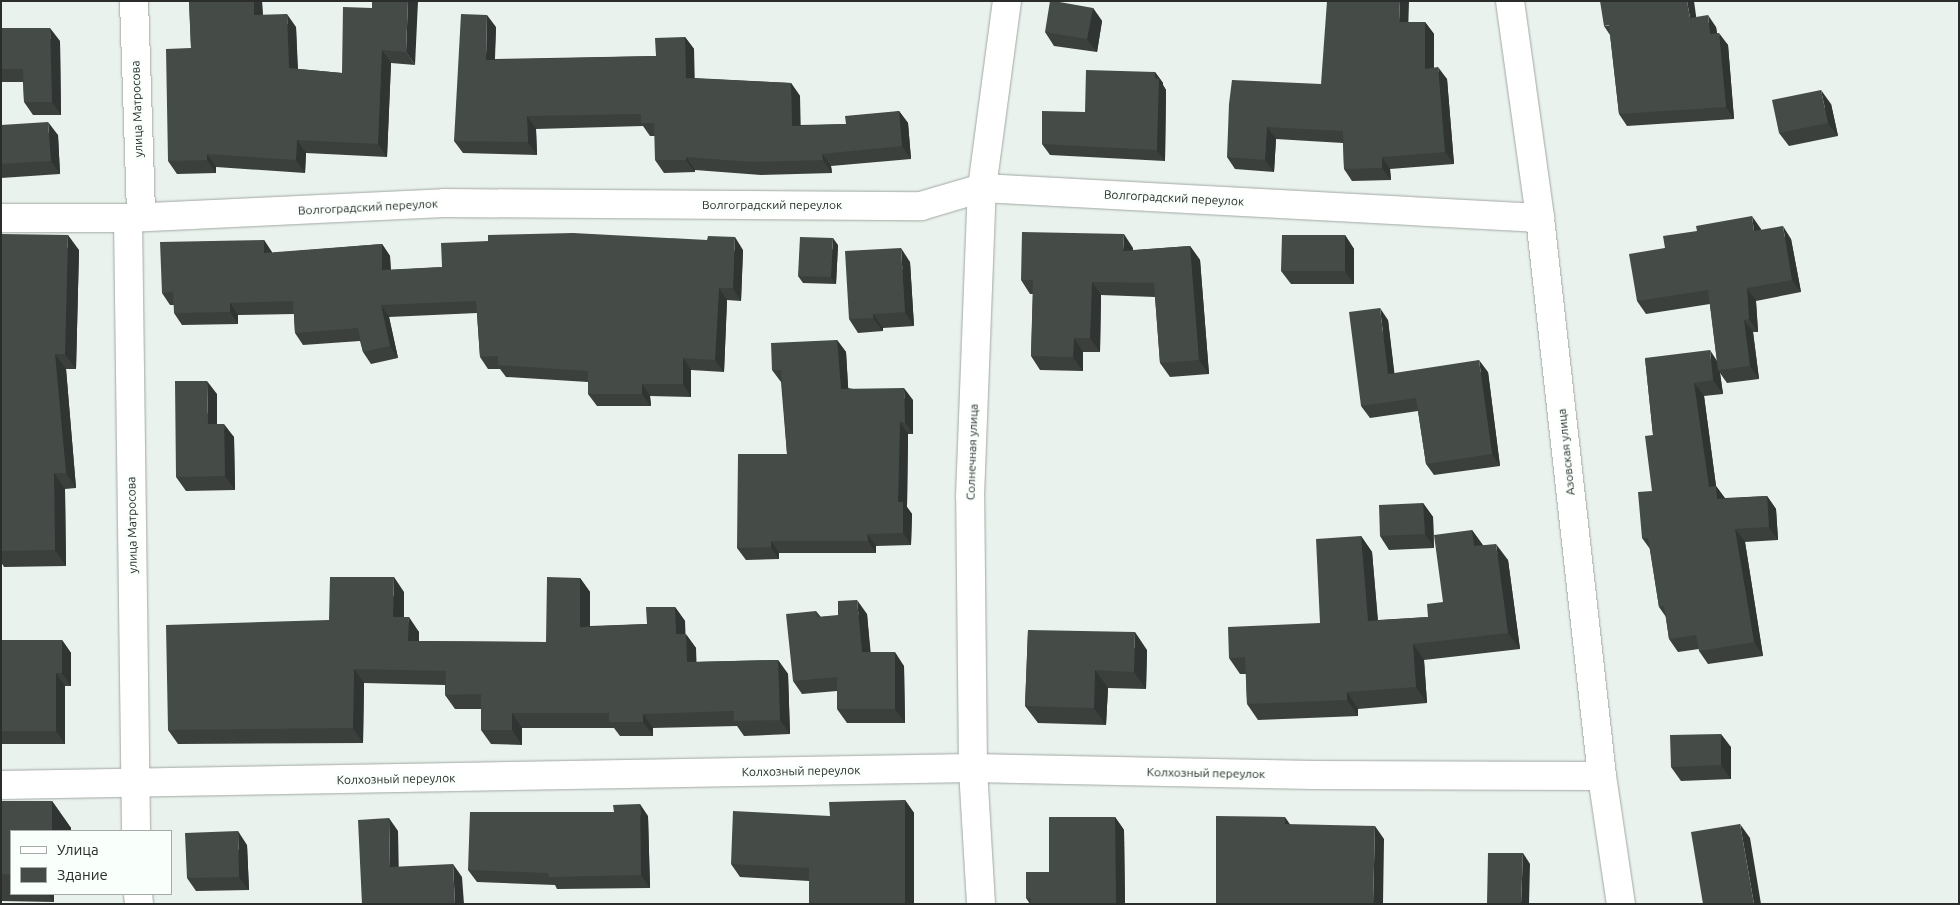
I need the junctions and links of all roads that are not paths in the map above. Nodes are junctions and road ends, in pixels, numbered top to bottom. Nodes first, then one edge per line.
1 (134, 1) edge
2 (1007, 1) edge
3 (1510, 1) edge
4 (982, 188) junction
5 (1, 218) edge
6 (134, 218) junction
7 (1540, 218) junction
8 (973, 768) junction
9 (1602, 776) junction
10 (1, 785) edge
11 (135, 785) junction
12 (136, 830) edge
13 (981, 904) edge
14 (1621, 904) edge

1 - 6 street, улица Матросова
2 - 4 street, Солнечная улица
3 - 7 street, Азовская улица
4 - 6 street, Волгоградский переулок
4 - 7 street, Волгоградский переулок
4 - 8 street, Солнечная улица
5 - 6 street, Волгоградский переулок
6 - 11 street, улица Матросова
7 - 9 street, Азовская улица
8 - 9 street, Колхозный переулок
8 - 11 street, Колхозный переулок
8 - 13 street, Солнечная улица
9 - 14 street, Азовская улица
10 - 11 street, Колхозный переулок
11 - 12 street, улица Матросова

